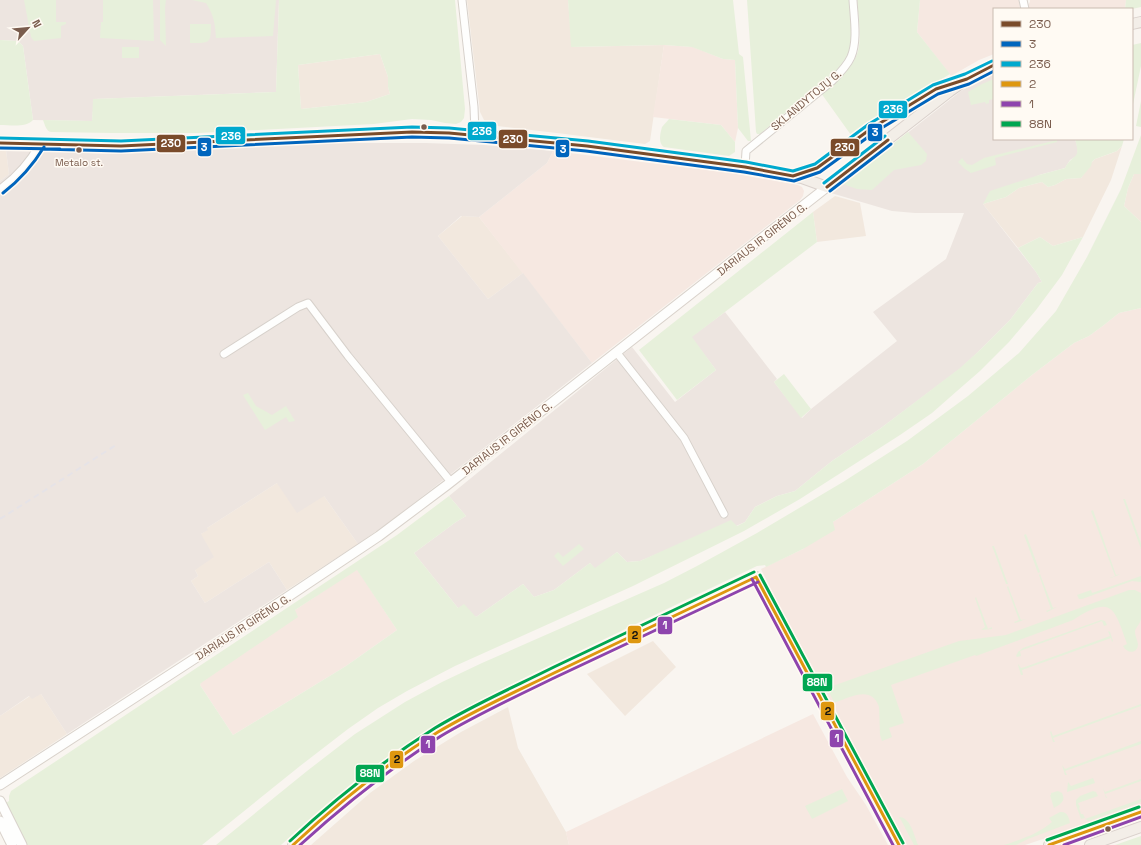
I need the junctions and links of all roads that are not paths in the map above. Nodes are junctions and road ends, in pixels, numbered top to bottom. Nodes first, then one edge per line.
1 (462, 0) edge
2 (853, 0) edge
3 (993, 66) edge
4 (967, 79) junction
5 (475, 134) junction
6 (0, 143) edge
7 (40, 144) junction
8 (745, 167) junction
9 (793, 176) junction
10 (827, 187) junction
11 (0, 189) edge
12 (616, 352) junction
13 (224, 354) dead end
14 (451, 482) junction
15 (724, 514) dead end
16 (0, 785) edge
17 (0, 801) edge
18 (1141, 812) edge
19 (0, 821) edge
20 (1141, 826) edge
21 (12, 845) edge
22 (22, 845) edge
23 (292, 845) edge
24 (899, 845) edge
25 (1049, 845) edge
26 (1090, 845) edge

1 - 5 street
2 - 8 street, SKLANDYTOJŲ G.
3 - 4 main road, DARIAUS IR GIRĖNO G.
4 - 9 main road
4 - 10 main road, DARIAUS IR GIRĖNO G.
5 - 7 main road
5 - 8 main road
6 - 7 main road
7 - 11 street
8 - 9 main road
9 - 10 main road
10 - 12 main road, DARIAUS IR GIRĖNO G.
12 - 14 main road, DARIAUS IR GIRĖNO G.
12 - 15 street
13 - 14 street
14 - 16 main road, DARIAUS IR GIRĖNO G.
17 - 22 main road
18 - 25 main road
19 - 21 main road
20 - 26 main road
23 - 24 main road

